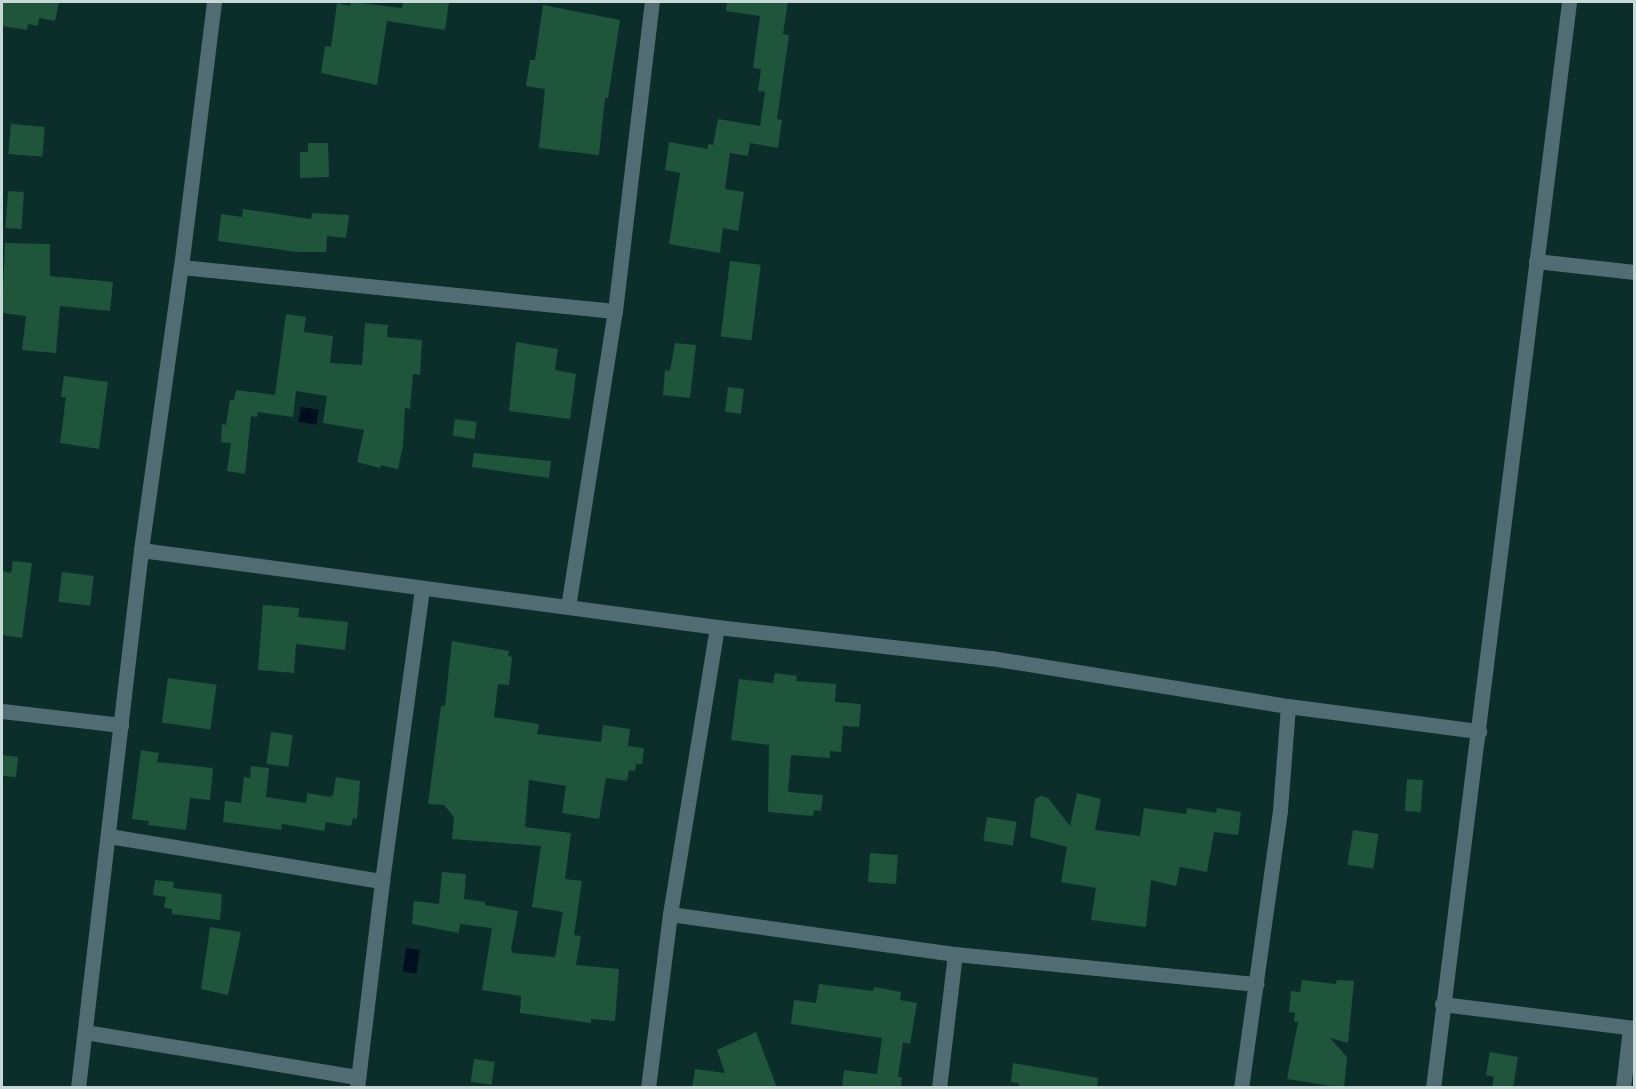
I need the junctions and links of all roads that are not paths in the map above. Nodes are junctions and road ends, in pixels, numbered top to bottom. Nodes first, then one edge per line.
1 (213, 2) edge
2 (652, 2) edge
3 (1569, 2) edge
4 (1536, 261) junction
5 (181, 267) junction
6 (1635, 272) edge
7 (615, 311) junction
8 (141, 550) junction
9 (422, 590) junction
10 (568, 607) junction
11 (717, 627) junction
12 (1288, 706) junction
13 (2, 711) edge
14 (121, 725) junction
15 (1479, 731) junction
16 (109, 836) junction
17 (382, 881) junction
18 (670, 914) junction
19 (955, 954) junction
20 (1257, 984) junction
21 (1442, 1004) junction
22 (1632, 1028) edge
23 (85, 1032) junction
24 (357, 1082) edge
25 (78, 1088) edge
26 (648, 1088) edge
27 (939, 1088) edge
28 (1242, 1088) edge
29 (1432, 1088) edge
30 (1623, 1088) edge

1 - 5 street
2 - 7 street
3 - 4 street
4 - 6 street
4 - 15 street
5 - 7 street
5 - 8 street
7 - 10 street
8 - 9 street
8 - 14 street
9 - 10 street
9 - 17 street
10 - 11 street
11 - 12 street
11 - 18 street
12 - 15 street
12 - 20 street
13 - 14 street
14 - 16 street
15 - 21 street
16 - 17 street
16 - 23 street
17 - 24 street
18 - 19 street
18 - 26 street
19 - 20 street
19 - 27 street
20 - 28 street
21 - 22 street
21 - 29 street
22 - 30 street
23 - 24 street
23 - 25 street

